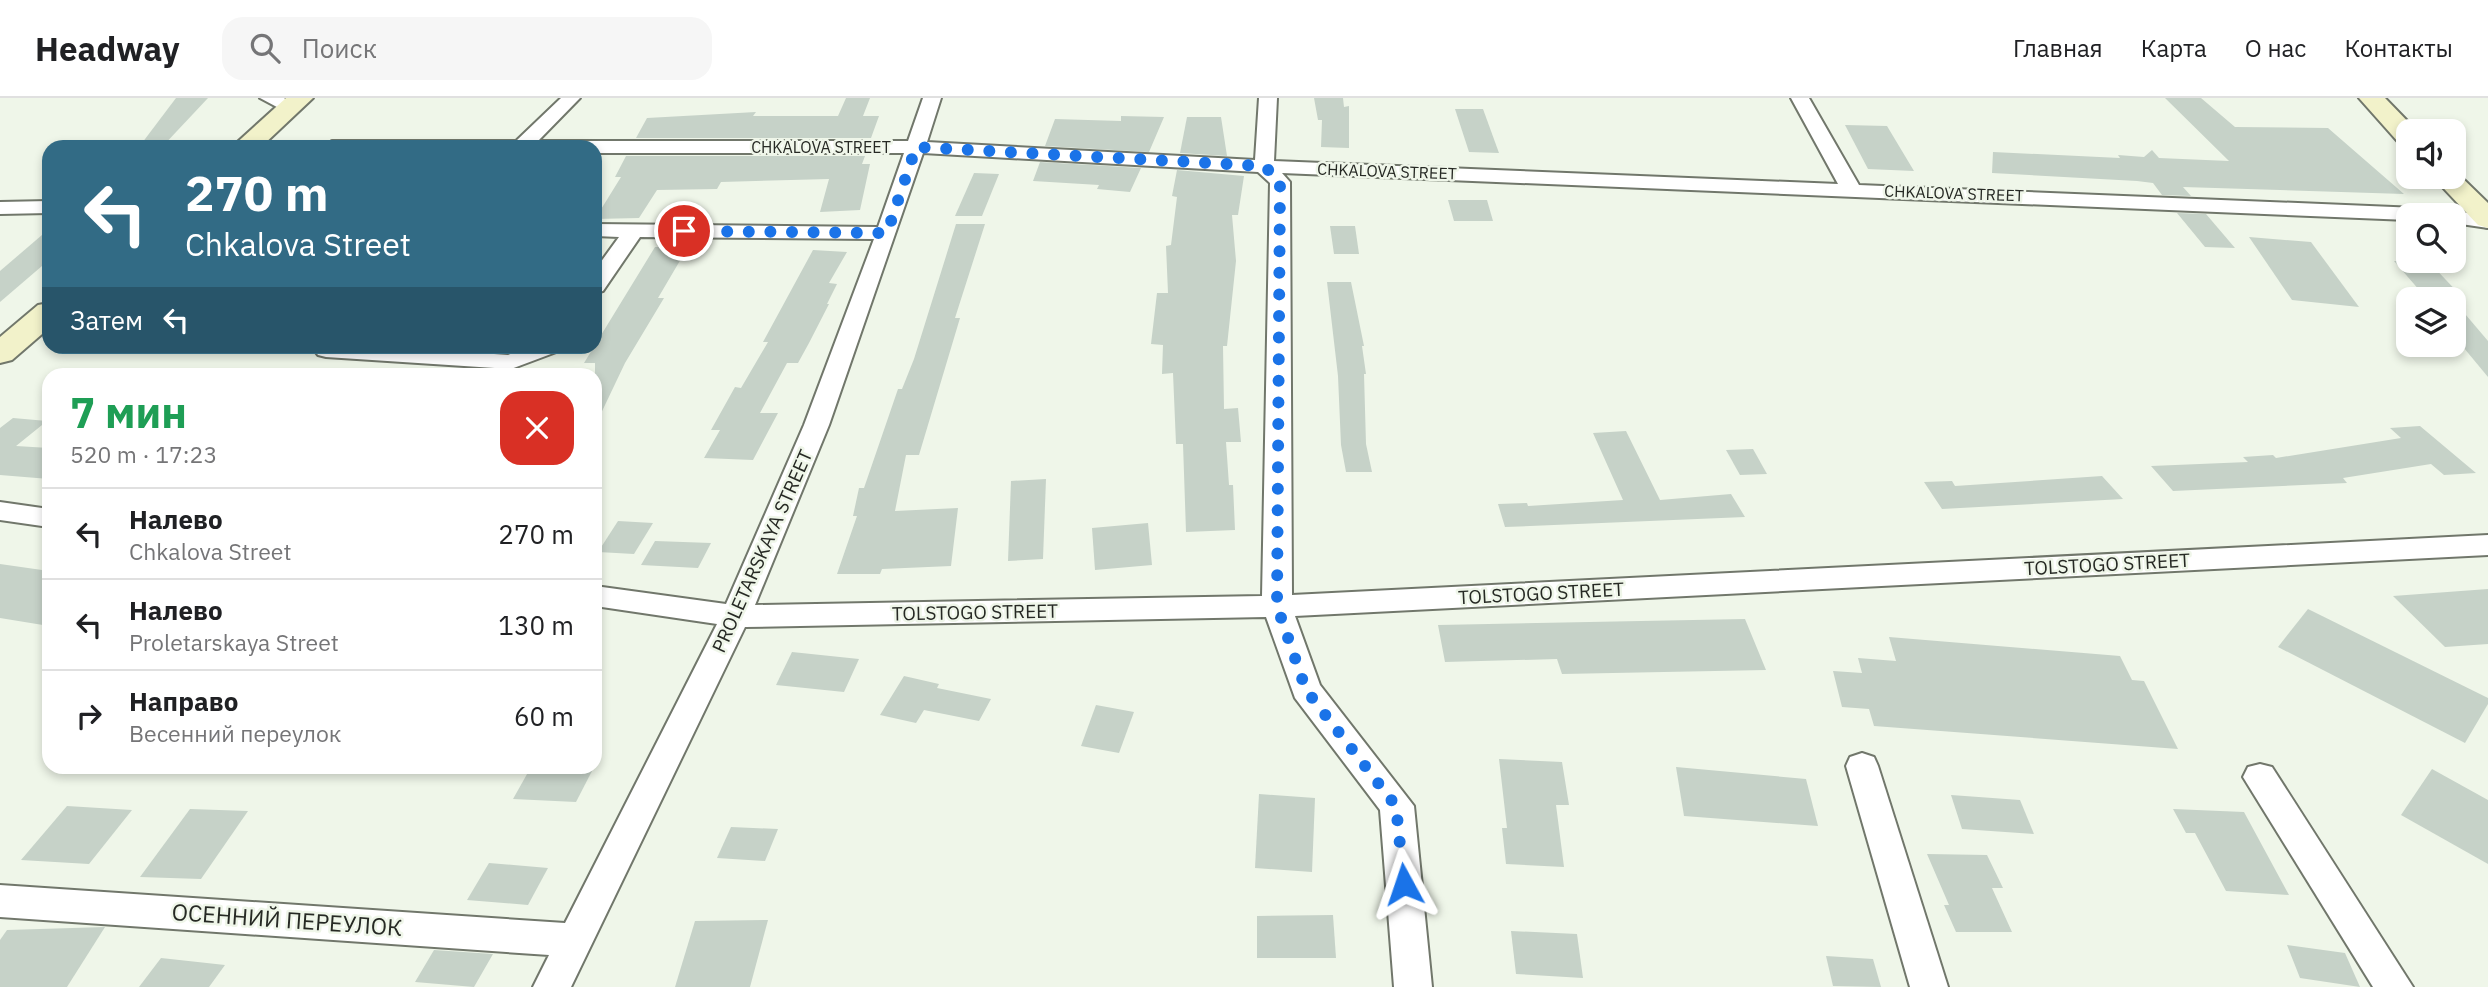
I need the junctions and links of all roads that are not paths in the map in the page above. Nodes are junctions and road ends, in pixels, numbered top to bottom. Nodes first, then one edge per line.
1 (571, 98) edge
2 (932, 98) edge
3 (1268, 98) edge
4 (1800, 98) edge
5 (2371, 98) edge
6 (287, 101) edge
7 (2396, 124) edge
8 (251, 140) edge
9 (528, 140) edge
10 (602, 145) edge
11 (916, 147) junction
12 (1264, 166) junction
13 (1851, 189) junction
14 (2458, 189) edge
15 (42, 207) edge
16 (0, 208) edge
17 (2396, 213) edge
18 (2466, 218) edge
19 (2488, 220) edge
20 (602, 230) edge
21 (633, 231) junction
22 (887, 233) junction
23 (602, 276) edge
24 (42, 318) edge
25 (0, 353) edge
26 (388, 354) edge
27 (531, 354) edge
28 (0, 511) edge
29 (42, 517) edge
30 (2488, 545) edge
31 (602, 597) edge
32 (1277, 606) junction
33 (736, 616) junction
34 (1862, 766) dead end
35 (2260, 776) dead end
36 (0, 901) edge
37 (575, 940) junction
38 (552, 987) edge
39 (1413, 987) edge
40 (1929, 987) edge
41 (2394, 987) edge

1 - 9 street
2 - 11 street, PROLETARSKAYA STREET
3 - 12 street
4 - 13 street
5 - 7 main road
6 - 8 main road
10 - 11 street, CHKALOVA STREET
11 - 12 street, CHKALOVA STREET
11 - 22 street, PROLETARSKAYA STREET
12 - 13 street, CHKALOVA STREET
12 - 32 street
13 - 17 street, CHKALOVA STREET
14 - 19 main road
15 - 16 street
18 - 19 street
20 - 21 street
21 - 22 street
21 - 23 street
22 - 33 street, PROLETARSKAYA STREET
24 - 25 main road
26 - 27 street
28 - 29 street
30 - 32 street, TOLSTOGO STREET
31 - 33 street, TOLSTOGO STREET
32 - 33 street, TOLSTOGO STREET
32 - 39 street
33 - 37 street, PROLETARSKAYA STREET
34 - 40 street
35 - 41 street
36 - 37 street, ОСЕННИЙ ПЕРЕУЛОК
37 - 38 street, PROLETARSKAYA STREET

